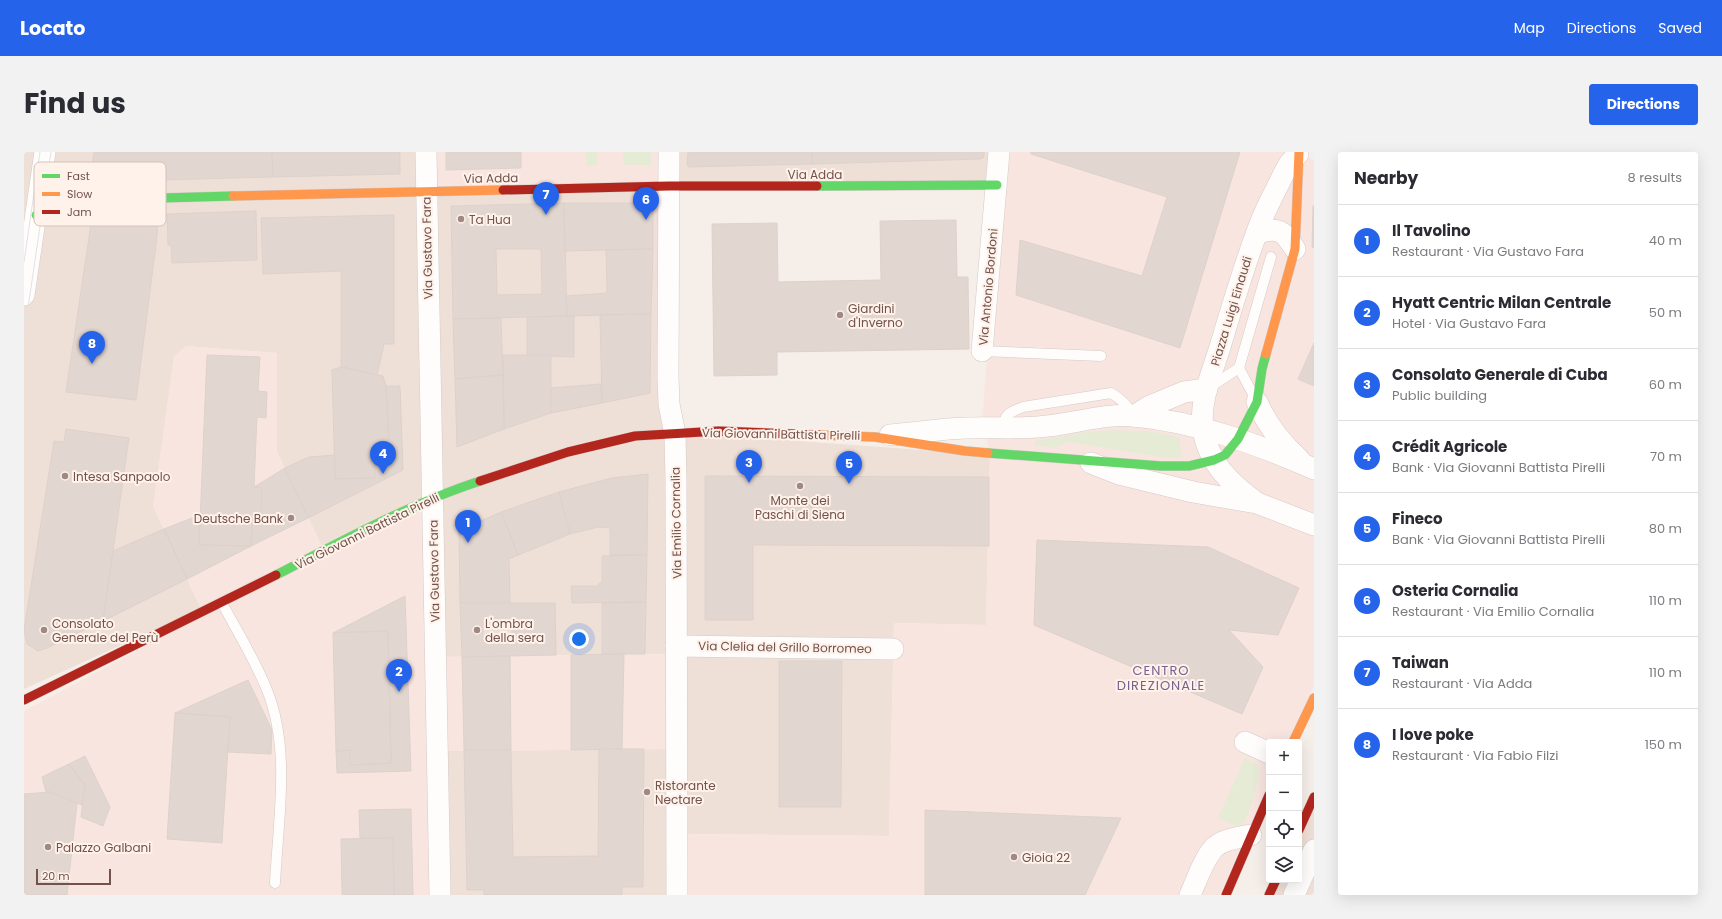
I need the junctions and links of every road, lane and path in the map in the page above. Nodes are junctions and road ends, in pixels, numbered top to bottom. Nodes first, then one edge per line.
1 (45, 152) edge
2 (426, 152) edge
3 (669, 152) edge
4 (999, 152) edge
5 (1298, 153) edge
6 (44, 162) edge
7 (669, 186) junction
8 (996, 186) junction
9 (426, 191) junction
10 (166, 197) edge
11 (34, 221) edge
12 (1257, 233) junction
13 (28, 240) edge
14 (1295, 249) junction
15 (1271, 257) dead end
16 (24, 295) edge
17 (982, 351) joint
18 (1101, 356) dead end
19 (1239, 368) junction
20 (1206, 389) junction
21 (1256, 402) junction
22 (1134, 416) junction
23 (1003, 429) junction
24 (1203, 429) junction
25 (675, 434) junction
26 (875, 436) junction
27 (1238, 439) junction
28 (1004, 453) junction
29 (1214, 460) junction
30 (1085, 461) junction
31 (1310, 467) edge
32 (433, 499) junction
33 (1257, 503) junction
34 (1314, 525) edge
35 (222, 603) junction
36 (676, 646) junction
37 (893, 649) dead end
38 (1314, 698) edge
39 (24, 700) edge
40 (1294, 739) edge
41 (1245, 742) dead end
42 (1266, 751) edge
43 (1266, 802) edge
44 (1251, 835) junction
45 (1314, 850) edge
46 (275, 883) dead end
47 (1275, 883) edge
48 (440, 895) edge
49 (678, 895) edge
50 (1190, 895) edge
51 (1226, 895) edge
52 (1269, 895) edge
53 (1294, 895) edge

1 - 6 street
2 - 9 street, Via Gustavo Fara
3 - 7 street, Via Emilio Cornalia
4 - 8 street, Via Antonio Bordoni
5 - 12 street, Piazza Luigi Einaudi
5 - 14 street, Piazza Luigi Einaudi
7 - 8 street, Via Adda
7 - 9 street, Via Adda
7 - 25 street, Via Emilio Cornalia
8 - 17 street, Via Antonio Bordoni
9 - 10 street, Via Adda
9 - 32 street, Via Gustavo Fara
11 - 13 street
12 - 14 street
12 - 20 street, Piazza Luigi Einaudi
13 - 16 street
14 - 21 street, Piazza Luigi Einaudi
15 - 19 lane, Piazza Luigi Einaudi
17 - 18 lane, Via Antonio Bordoni
19 - 20 lane, Piazza Luigi Einaudi
19 - 21 lane, Piazza Luigi Einaudi
20 - 22 street, Piazza Luigi Einaudi
20 - 24 street, Piazza Luigi Einaudi
21 - 27 street, Piazza Luigi Einaudi
21 - 31 street, Piazza Luigi Einaudi
22 - 23 street, Via Giovanni Battista Pirelli
22 - 24 street, Via Giovanni Battista Pirelli
23 - 26 street, Via Giovanni Battista Pirelli
23 - 28 street
24 - 27 street, Via Giovanni Battista Pirelli
24 - 29 street, Via Giovanni Battista Pirelli
25 - 26 street, Via Giovanni Battista Pirelli
25 - 32 street, Via Giovanni Battista Pirelli
25 - 36 street, Via Emilio Cornalia
26 - 28 street, Via Giovanni Battista Pirelli
27 - 29 street, Via Giovanni Battista Pirelli
27 - 31 street, Via Giovanni Battista Pirelli
28 - 30 street, Via Giovanni Battista Pirelli
29 - 30 street, Via Giovanni Battista Pirelli
29 - 33 street, Via Giovanni Battista Pirelli
30 - 33 street, Via Giovanni Battista Pirelli
32 - 35 street, Via Giovanni Battista Pirelli
32 - 48 street, Via Gustavo Fara
33 - 34 street, Via Giovanni Battista Pirelli
35 - 39 street, Via Giovanni Battista Pirelli
35 - 46 lane
36 - 37 street, Via Clelia del Grillo Borromeo
36 - 49 street, Via Emilio Cornalia
38 - 40 street
41 - 42 street
43 - 44 street
44 - 50 street
44 - 51 street
45 - 53 street
47 - 52 street

